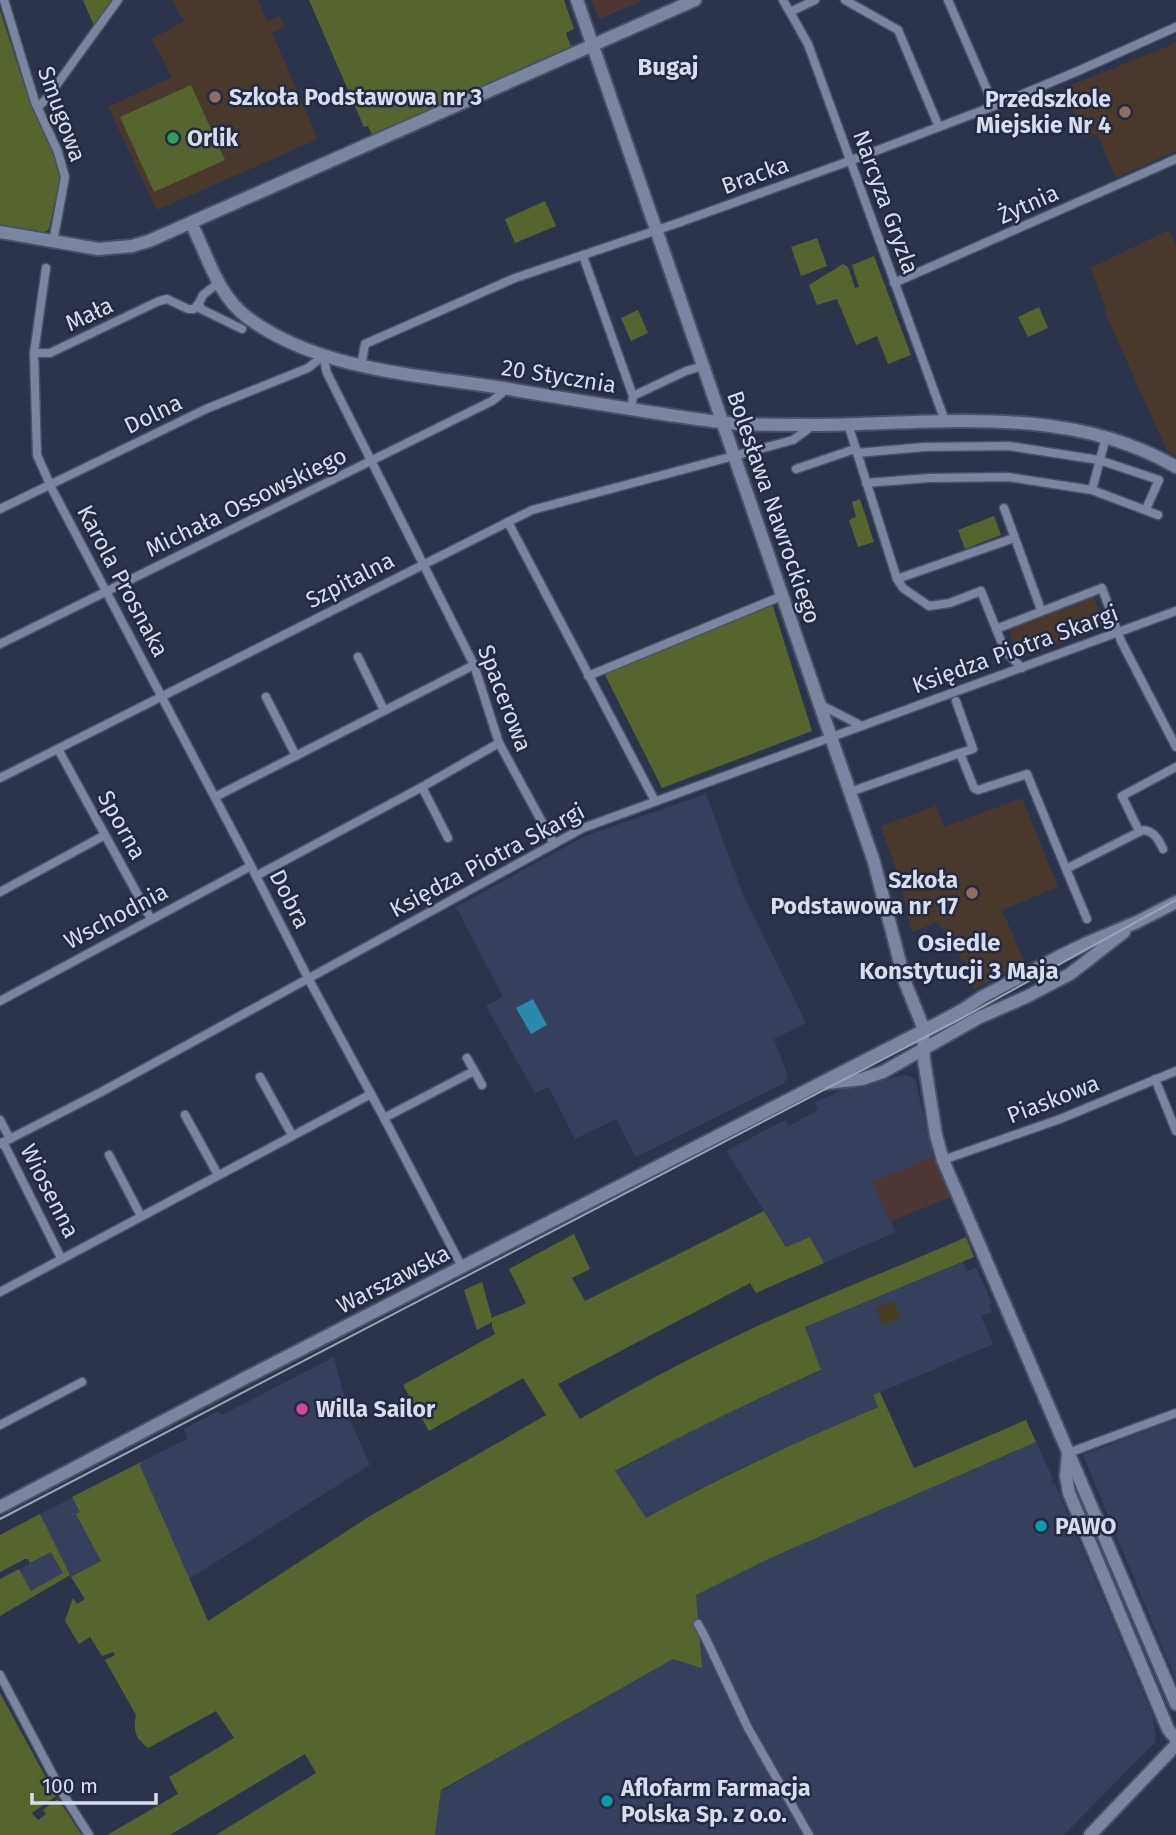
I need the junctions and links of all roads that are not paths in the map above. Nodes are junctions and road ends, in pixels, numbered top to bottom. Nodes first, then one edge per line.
1 (4, 0) edge
2 (118, 0) edge
3 (577, 0) edge
4 (783, 0) edge
5 (815, 0) edge
6 (845, 0) edge
7 (947, 0) edge
8 (690, 1) edge
9 (790, 12) junction
10 (1176, 27) edge
11 (592, 45) junction
12 (994, 106) junction
13 (38, 107) junction
14 (939, 127) junction
15 (1176, 159) edge
16 (851, 160) junction
17 (191, 223) junction
18 (656, 230) junction
19 (0, 232) edge
20 (52, 242) junction
21 (583, 256) junction
22 (46, 268) dead end
23 (218, 283) junction
24 (894, 283) junction
25 (199, 303) junction
26 (242, 329) dead end
27 (34, 353) junction
28 (323, 356) junction
29 (361, 366) junction
30 (703, 366) junction
31 (505, 389) junction
32 (632, 402) junction
33 (945, 421) junction
34 (722, 422) junction
35 (848, 424) junction
36 (814, 425) junction
37 (1105, 437) junction
38 (856, 451) junction
39 (733, 455) junction
40 (1099, 460) junction
41 (372, 461) junction
42 (1176, 467) edge
43 (796, 469) dead end
44 (866, 483) junction
45 (50, 484) junction
46 (1091, 490) junction
47 (1004, 508) dead end
48 (0, 509) edge
49 (1146, 509) junction
50 (1158, 515) dead end
51 (508, 522) junction
52 (1014, 538) junction
53 (424, 564) junction
54 (897, 579) junction
55 (107, 592) junction
56 (782, 596) junction
57 (1041, 610) junction
58 (1176, 611) edge
59 (996, 629) junction
60 (1118, 633) junction
61 (0, 644) edge
62 (358, 657) dead end
63 (474, 665) junction
64 (1022, 668) junction
65 (588, 676) junction
66 (162, 697) junction
67 (266, 697) dead end
68 (956, 701) dead end
69 (819, 704) junction
70 (384, 710) junction
71 (862, 726) junction
72 (831, 737) junction
73 (499, 743) junction
74 (1176, 747) edge
75 (58, 749) junction
76 (960, 753) junction
77 (296, 756) junction
78 (1176, 767) edge
79 (0, 778) edge
80 (422, 787) junction
81 (850, 792) junction
82 (215, 797) junction
83 (655, 801) junction
84 (1139, 831) junction
85 (105, 835) junction
86 (448, 838) dead end
87 (554, 844) junction
88 (1163, 849) dead end
89 (251, 866) junction
90 (1066, 869) junction
91 (256, 876) junction
92 (0, 892) edge
93 (1176, 902) edge
94 (151, 919) junction
95 (1087, 919) dead end
96 (1137, 922) junction
97 (308, 978) junction
98 (0, 1001) edge
99 (924, 1030) junction
100 (923, 1049) junction
101 (467, 1058) dead end
102 (889, 1069) junction
103 (474, 1070) junction
104 (1176, 1071) edge
105 (260, 1077) dead end
106 (1155, 1079) junction
107 (482, 1085) dead end
108 (928, 1086) junction
109 (805, 1089) junction
110 (371, 1094) junction
111 (185, 1115) dead end
112 (384, 1118) junction
113 (0, 1120) edge
114 (1176, 1132) edge
115 (292, 1135) junction
116 (4, 1142) edge
117 (109, 1155) dead end
118 (943, 1160) junction
119 (218, 1175) junction
120 (141, 1216) junction
121 (61, 1258) junction
122 (463, 1267) junction
123 (0, 1292) edge
124 (82, 1382) dead end
125 (1176, 1413) edge
126 (0, 1425) edge
127 (1068, 1453) junction
128 (0, 1507) edge
129 (698, 1624) dead end
130 (0, 1675) edge
131 (1176, 1704) edge
132 (1176, 1742) edge
133 (89, 1835) edge
134 (809, 1835) edge
135 (1090, 1835) edge

1 - 13 street, Smugowa
2 - 13 street
3 - 11 street, Bolesława Nawrockiego
4 - 9 street, Narcyza Gryzla
5 - 9 street
6 - 14 street
7 - 12 street
8 - 11 street
9 - 16 street, Narcyza Gryzla
10 - 12 street, Bracka
11 - 17 street
11 - 18 street, Bolesława Nawrockiego
12 - 14 street, Bracka
13 - 20 street, Smugowa
14 - 16 street, Bracka
15 - 24 street, Żytnia
16 - 18 street, Bracka
16 - 24 street, Narcyza Gryzla
17 - 20 street
17 - 23 street, 20 Stycznia
18 - 21 street, Bracka
18 - 30 street, Bolesława Nawrockiego
19 - 20 street
21 - 29 street, Bracka
21 - 32 street
22 - 27 street, Mała
23 - 25 street
23 - 28 street, 20 Stycznia
24 - 33 street, Narcyza Gryzla
25 - 26 street
25 - 27 street, Mała
27 - 45 street, Mała
28 - 29 street, 20 Stycznia
28 - 41 street, Spacerowa
28 - 45 street, Dolna
29 - 31 street, 20 Stycznia
30 - 32 street
30 - 34 street, Bolesława Nawrockiego
31 - 32 street, 20 Stycznia
31 - 41 street, Michała Ossowskiego
32 - 34 street, 20 Stycznia
33 - 35 street, 20 Stycznia
33 - 37 street, 20 Stycznia
34 - 36 street, 20 Stycznia
34 - 39 street, Bolesława Nawrockiego
35 - 36 street, 20 Stycznia
35 - 38 street
36 - 39 street, Szpitalna
37 - 40 street
37 - 42 street, 20 Stycznia
38 - 40 street
38 - 43 street
38 - 44 street
39 - 51 street, Szpitalna
39 - 56 street, Bolesława Nawrockiego
40 - 46 street
40 - 49 street
41 - 53 street, Spacerowa
41 - 55 street, Michała Ossowskiego
44 - 46 street
44 - 54 street
45 - 48 street, Dolna
45 - 55 street, Karola Prosnaka
46 - 49 street
47 - 52 street
49 - 50 street
51 - 53 street, Szpitalna
51 - 65 street
52 - 54 street
52 - 57 street
53 - 63 street, Spacerowa
53 - 66 street, Szpitalna
54 - 59 street
55 - 61 street, Michała Ossowskiego
55 - 66 street, Karola Prosnaka
56 - 65 street
56 - 69 street, Bolesława Nawrockiego
57 - 59 street
57 - 60 street
58 - 60 street, Księdza Piotra Skargi
59 - 64 street
60 - 64 street, Księdza Piotra Skargi
60 - 74 street
62 - 70 street
63 - 70 street
63 - 73 street, Spacerowa
64 - 71 street, Księdza Piotra Skargi
65 - 83 street
66 - 75 street, Szpitalna
66 - 82 street, Dobra
67 - 77 street
68 - 76 street
69 - 71 street
69 - 72 street, Bolesława Nawrockiego
70 - 77 street
71 - 72 street, Księdza Piotra Skargi
72 - 81 street, Bolesława Nawrockiego
72 - 83 street, Księdza Piotra Skargi
73 - 80 street
73 - 87 street, Spacerowa
75 - 79 street, Szpitalna
75 - 85 street, Sporna
76 - 81 street
76 - 90 street
77 - 82 street
78 - 84 street
80 - 86 street
80 - 91 street
81 - 99 street, Bolesława Nawrockiego
82 - 89 street, Dobra
83 - 87 street, Księdza Piotra Skargi
84 - 88 street
84 - 90 street
85 - 92 street
85 - 94 street, Sporna
87 - 97 street, Księdza Piotra Skargi
89 - 91 street, Dobra
89 - 94 street, Wschodnia
90 - 95 street
91 - 97 street, Dobra
93 - 96 street, Warszawska
94 - 98 street, Wschodnia
96 - 99 street, Warszawska
96 - 100 street, Warszawska
97 - 110 street, Dobra
97 - 116 street, Księdza Piotra Skargi
99 - 100 street
99 - 109 street, Warszawska
100 - 102 street, Warszawska
100 - 108 street
101 - 103 street
102 - 108 street
102 - 109 street, Warszawska
103 - 107 street
103 - 112 street
104 - 106 street, Piaskowa
105 - 115 street
106 - 114 street
106 - 118 street, Piaskowa
108 - 118 street
109 - 122 street, Warszawska
110 - 112 street, Dobra
110 - 115 street
111 - 119 street
112 - 122 street, Dobra
113 - 116 street, Wiosenna
115 - 119 street
116 - 121 street, Wiosenna
117 - 120 street
118 - 127 street
119 - 120 street
120 - 121 street
121 - 123 street
122 - 128 street, Warszawska
124 - 126 street
125 - 127 street
127 - 131 street
127 - 132 street
129 - 134 street
130 - 133 street
132 - 135 street

